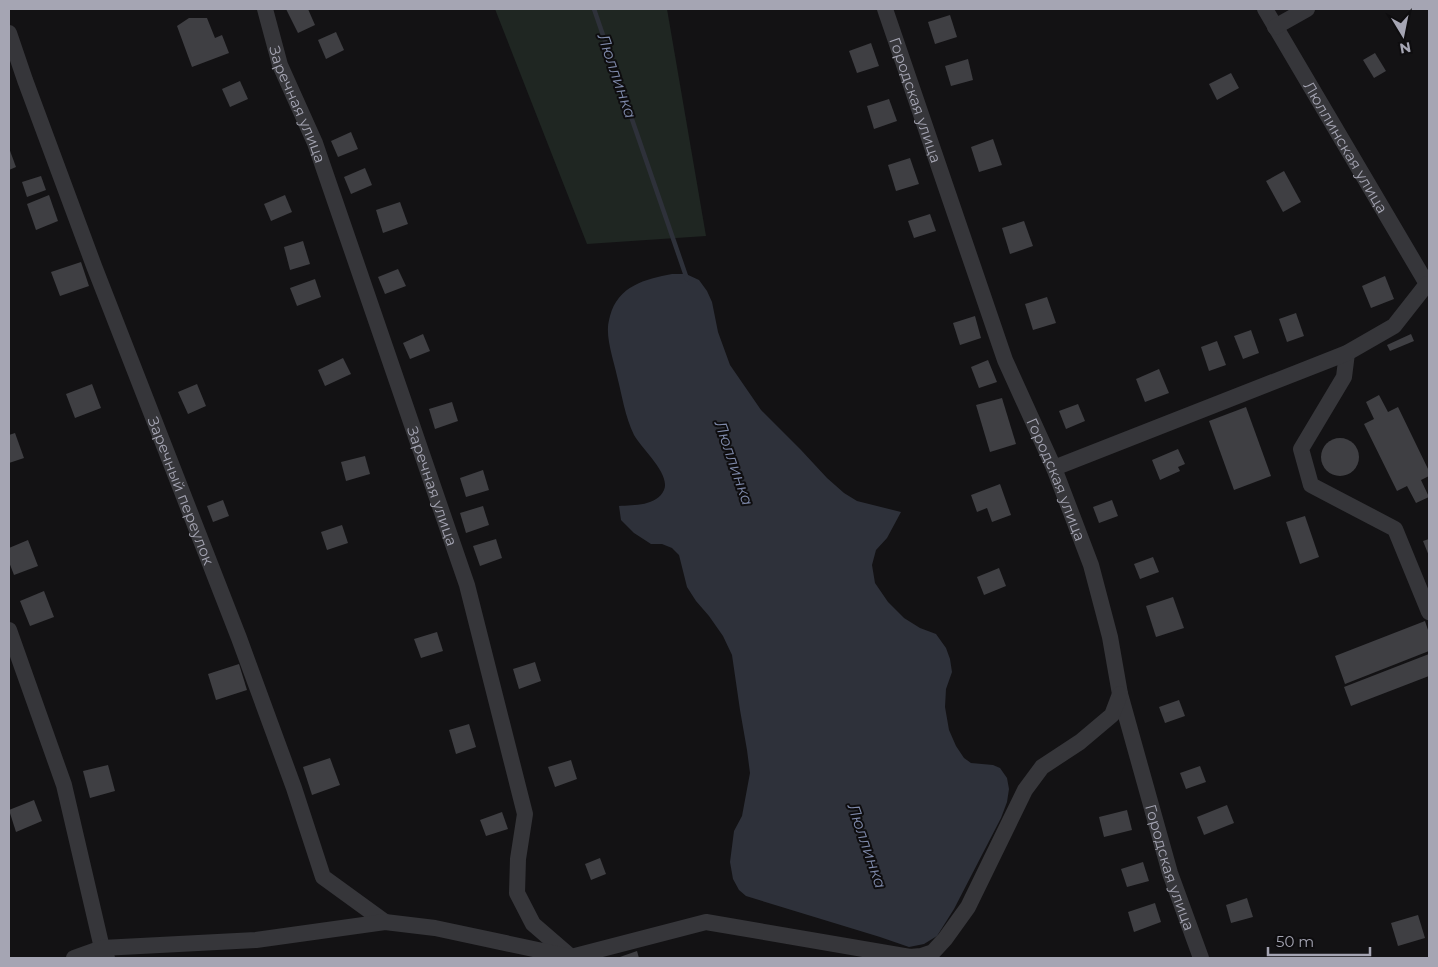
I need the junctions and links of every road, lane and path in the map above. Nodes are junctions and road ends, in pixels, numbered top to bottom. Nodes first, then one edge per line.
1 (265, 9) edge
2 (885, 9) edge
3 (1265, 9) edge
4 (1307, 9) edge
5 (1275, 27) junction
6 (9, 33) edge
7 (1428, 285) edge
8 (1347, 353) junction
9 (1054, 468) junction
10 (1429, 612) edge
11 (9, 630) edge
12 (1120, 694) junction
13 (385, 922) junction
14 (104, 953) edge
15 (935, 955) edge
16 (74, 958) edge
17 (571, 958) edge
18 (1201, 958) edge

1 - 17 street, Заречная улица
2 - 9 street, Городская улица
3 - 5 street, Люллинская улица
4 - 5 street
5 - 7 street, Люллинская улица
6 - 13 street, Заречный переулок
7 - 8 street
8 - 9 street
8 - 10 street
9 - 12 street, Городская улица
11 - 14 street
12 - 15 street
12 - 18 street, Городская улица
13 - 14 street
13 - 17 street
14 - 16 street
15 - 17 street

